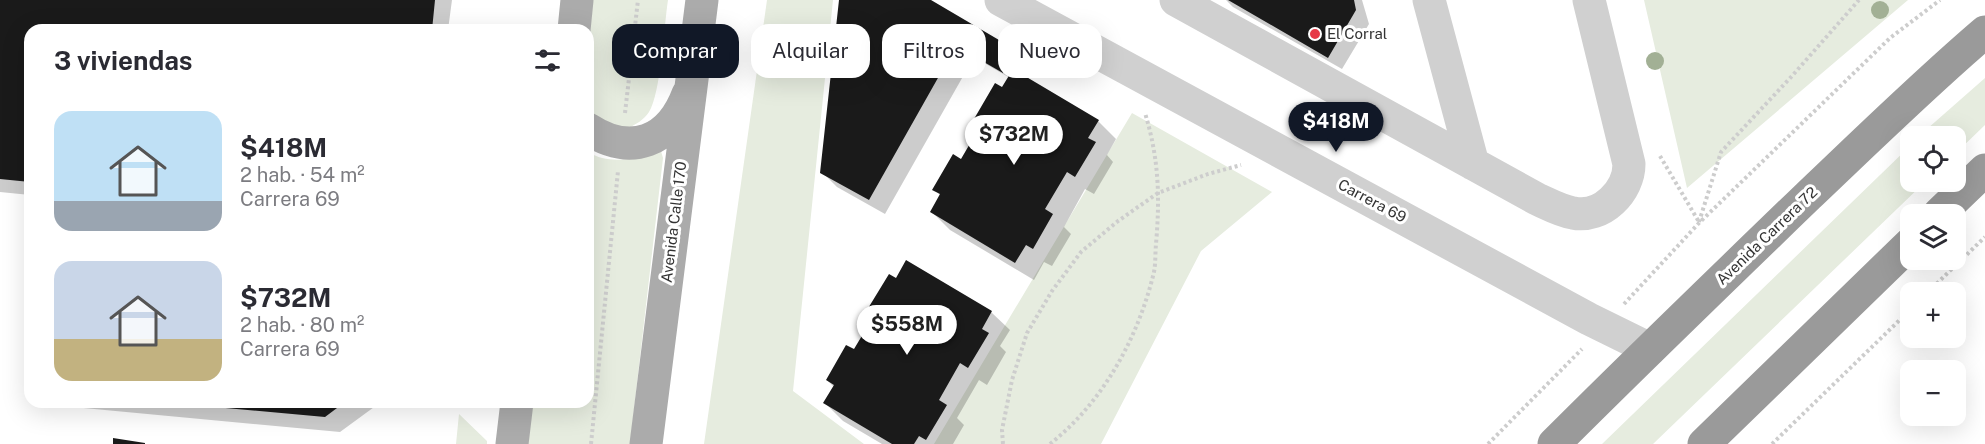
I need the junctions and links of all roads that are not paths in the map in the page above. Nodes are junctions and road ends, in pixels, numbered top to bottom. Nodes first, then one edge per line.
1 (562, 0) edge
2 (577, 0) edge
3 (702, 0) edge
4 (1429, 0) edge
5 (1589, 0) edge
6 (1193, 5) edge
7 (1011, 13) edge
8 (559, 24) edge
9 (575, 24) edge
10 (1985, 32) edge
11 (693, 80) junction
12 (594, 133) edge
13 (1473, 164) junction
14 (1985, 170) edge
15 (1949, 204) edge
16 (1900, 254) edge
17 (1650, 349) junction
18 (516, 408) edge
19 (512, 444) edge
20 (646, 444) edge
21 (1554, 444) edge
22 (1704, 444) edge

1 - 8 main road
2 - 9 main road
3 - 11 main road, Avenida Calle 170
4 - 13 street
5 - 13 street
6 - 13 street
7 - 17 street, Carrera 69
10 - 17 highway, Avenida Carrera 72
11 - 12 main road
11 - 20 main road, Avenida Calle 170
14 - 15 highway
16 - 22 highway
17 - 21 highway, Avenida Carrera 72
18 - 19 main road

